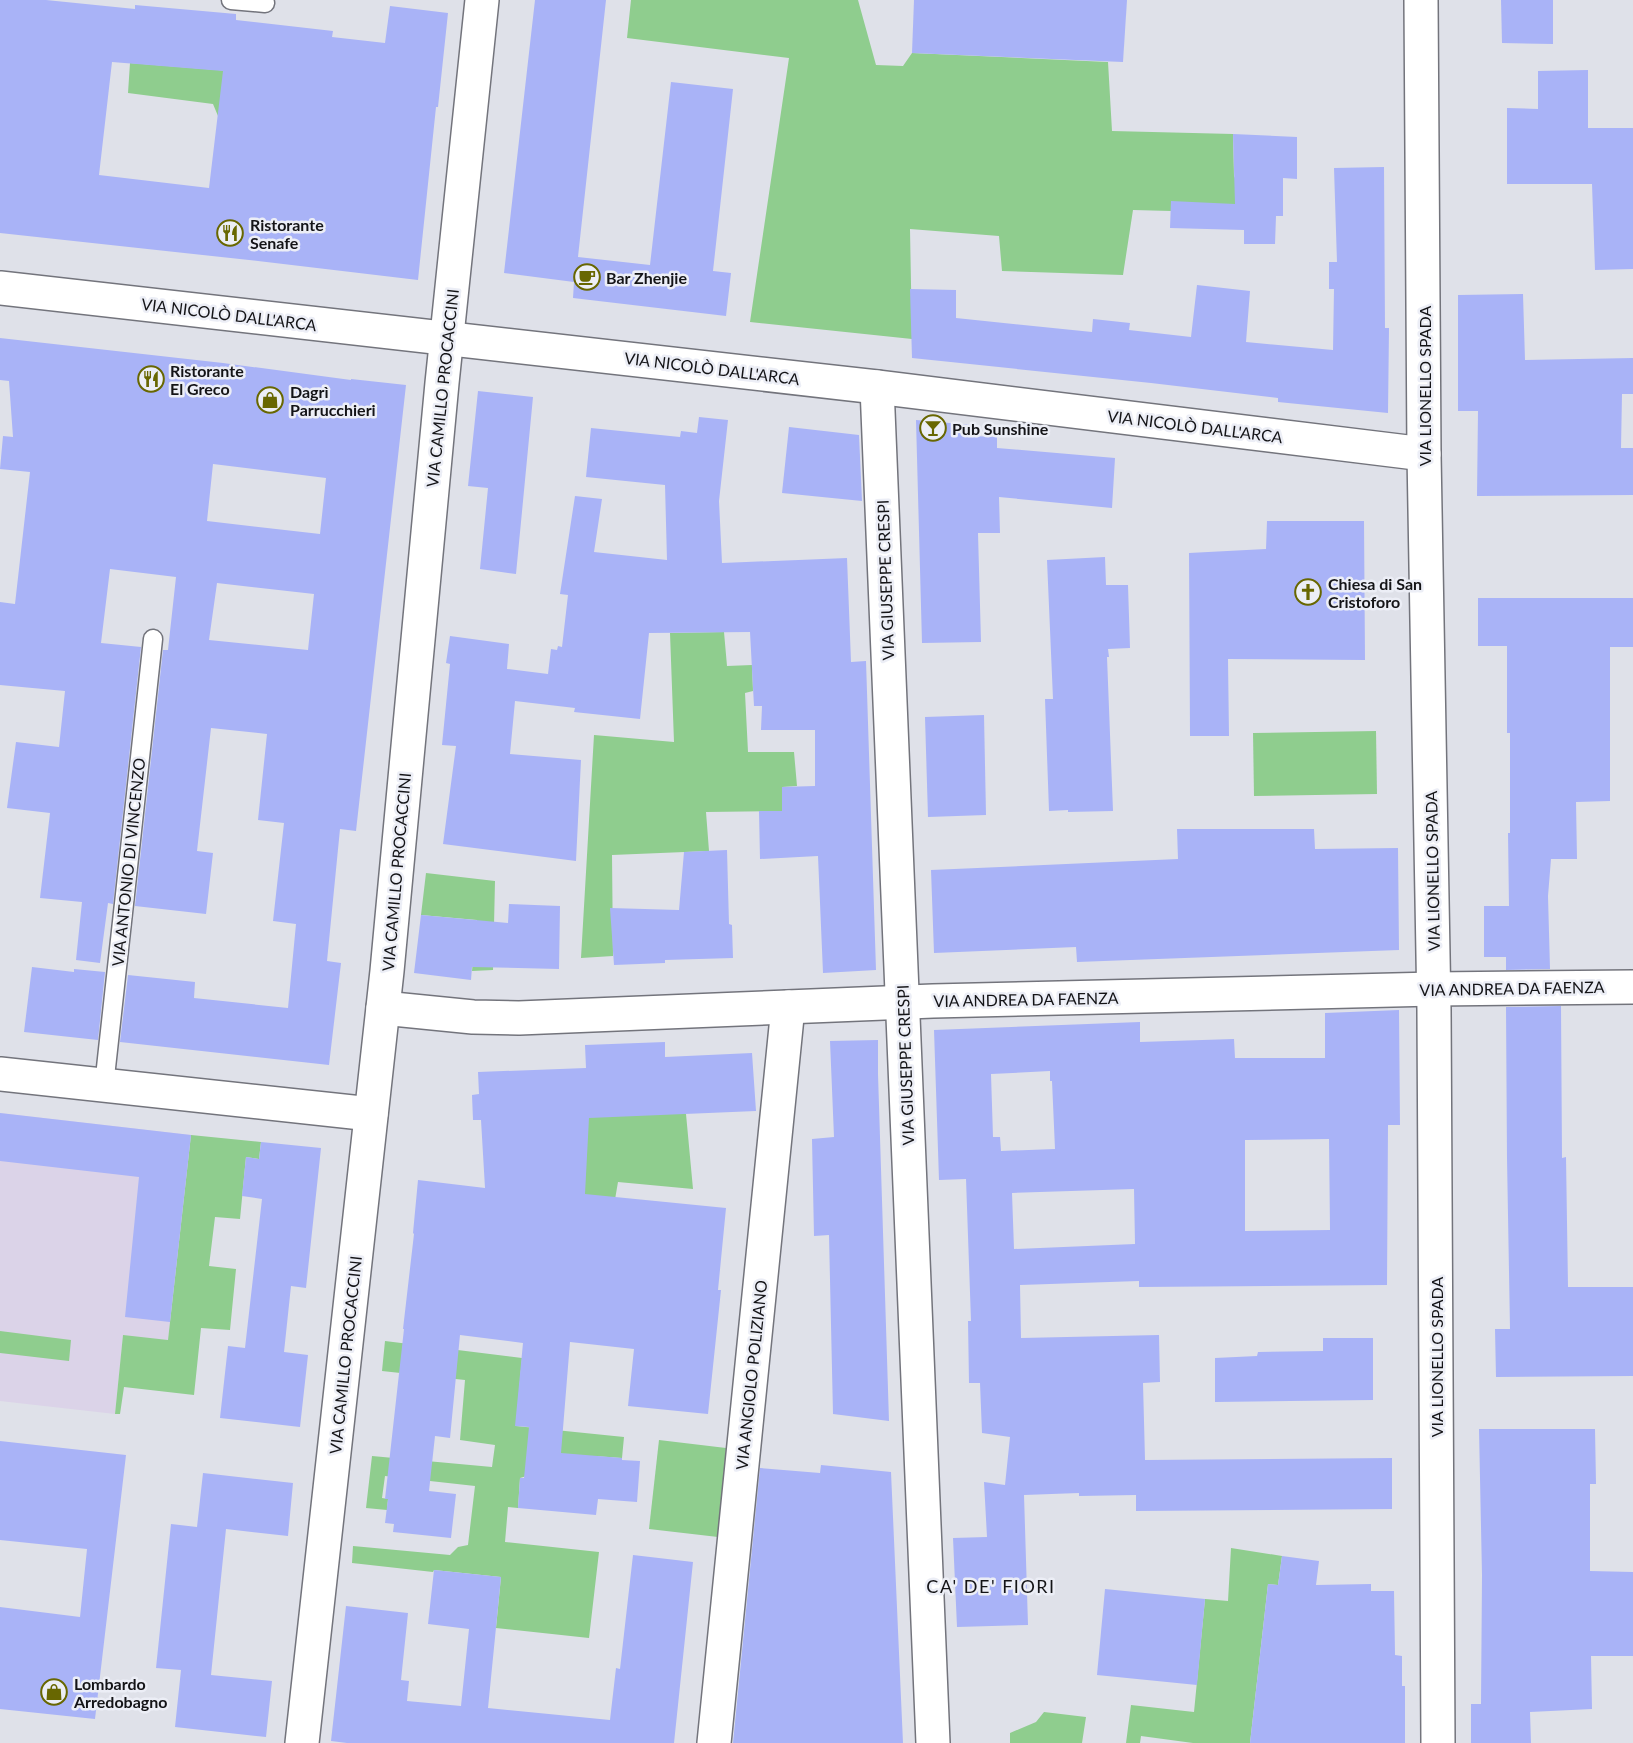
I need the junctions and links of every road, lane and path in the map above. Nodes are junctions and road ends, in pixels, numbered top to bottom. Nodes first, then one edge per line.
1 (231, 0) edge
2 (482, 0) edge
3 (1421, 0) edge
4 (265, 3) dead end
5 (0, 288) edge
6 (447, 338) junction
7 (877, 387) junction
8 (1424, 454) junction
9 (153, 639) dead end
10 (1633, 987) edge
11 (1434, 989) junction
12 (902, 1002) junction
13 (788, 1007) junction
14 (383, 1008) junction
15 (0, 1074) edge
16 (104, 1086) junction
17 (371, 1114) junction
18 (302, 1743) edge
19 (714, 1743) edge
20 (933, 1743) edge
21 (1438, 1743) edge

1 - 4 lane
2 - 6 street, VIA CAMILLO PROCACCINI
3 - 8 street, VIA LIONELLO SPADA
5 - 6 street, VIA NICOLÒ DALL'ARCA
6 - 7 street, VIA NICOLÒ DALL'ARCA
6 - 14 street, VIA CAMILLO PROCACCINI
7 - 8 street, VIA NICOLÒ DALL'ARCA
7 - 12 street, VIA GIUSEPPE CRESPI
8 - 11 street, VIA LIONELLO SPADA
9 - 16 lane, VIA ANTONIO DI VINCENZO
10 - 11 street, VIA ANDREA DA FAENZA
11 - 12 street, VIA ANDREA DA FAENZA
11 - 21 street, VIA LIONELLO SPADA
12 - 13 street, VIA ANDREA DA FAENZA
12 - 20 street, VIA GIUSEPPE CRESPI
13 - 14 street, VIA ANDREA DA FAENZA
13 - 19 street, VIA ANGIOLO POLIZIANO
14 - 17 street, VIA CAMILLO PROCACCINI
15 - 16 street
16 - 17 street
17 - 18 street, VIA CAMILLO PROCACCINI

